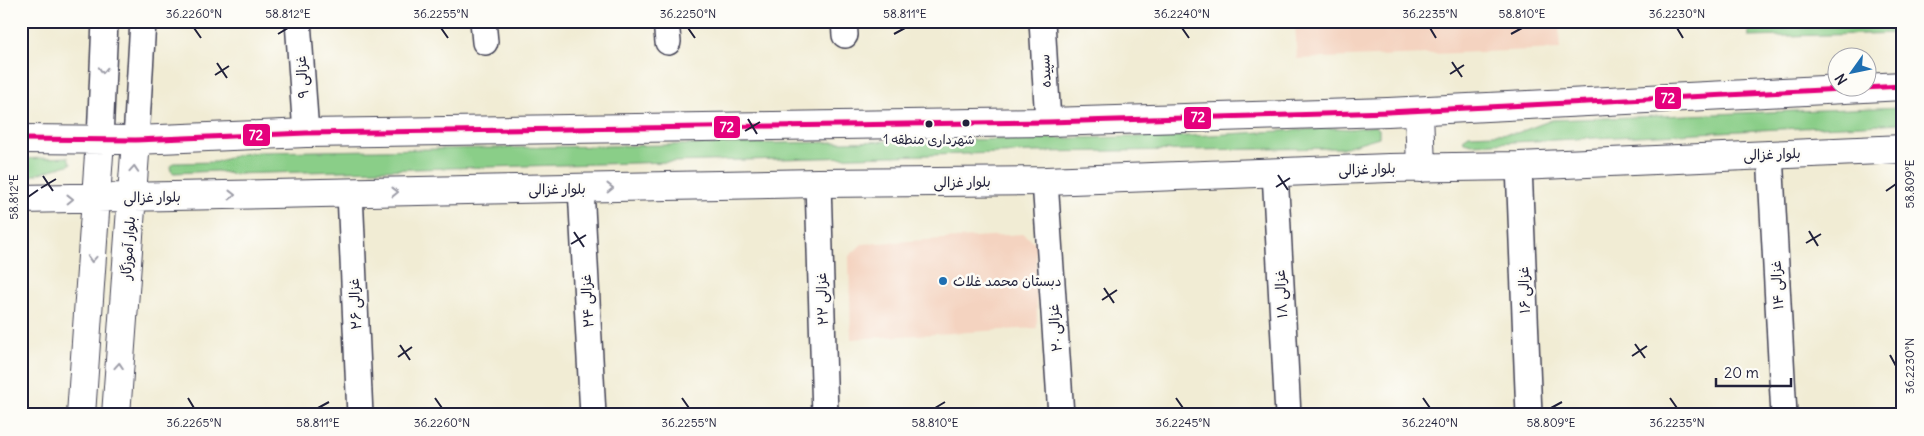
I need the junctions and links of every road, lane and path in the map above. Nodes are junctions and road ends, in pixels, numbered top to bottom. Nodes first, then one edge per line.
1 (105, 21) edge
2 (143, 21) edge
3 (298, 21) edge
4 (1042, 21) edge
5 (1903, 86) edge
6 (1419, 111) junction
7 (1048, 122) junction
8 (306, 133) junction
9 (21, 139) edge
10 (100, 140) junction
11 (136, 140) junction
12 (1903, 149) edge
13 (1770, 154) junction
14 (1518, 166) junction
15 (1421, 168) junction
16 (1274, 172) junction
17 (1045, 181) junction
18 (818, 183) junction
19 (581, 188) junction
20 (350, 193) junction
21 (97, 198) junction
22 (132, 198) junction
23 (21, 199) edge
24 (81, 415) edge
25 (116, 415) edge
26 (360, 415) edge
27 (593, 415) edge
28 (825, 415) edge
29 (1061, 415) edge
30 (1288, 415) edge
31 (1529, 415) edge
32 (1784, 415) edge

1 -> 10 street
2 - 11 street, بلوار آموزگار
3 - 8 street, غزالی ۹
4 - 7 street, سپیده
5 - 6 main road
6 - 7 main road
6 - 15 main road
7 - 8 main road
8 - 11 main road
9 - 10 main road
10 - 11 main road
10 - 21 main road
22 -> 11 main road, بلوار آموزگار
12 - 13 main road, بلوار غزالی
13 - 14 main road, بلوار غزالی
13 - 32 street, غزالی ۱۴
14 - 15 main road, بلوار غزالی
14 - 31 street, غزالی ۱۶
15 - 16 main road, بلوار غزالی
16 - 17 main road, بلوار غزالی
16 - 30 street, غزالی ۱۸
17 - 18 main road, بلوار غزالی
17 - 29 street, غزالی ۲۰
19 -> 18 main road, بلوار غزالی
18 - 28 street, غزالی ۲۲
20 -> 19 main road, بلوار غزالی
19 - 27 street, غزالی ۲۴
22 -> 20 main road, بلوار غزالی
20 - 26 street, غزالی ۲۶
21 - 22 main road, بلوار غزالی
23 -> 21 main road, بلوار غزالی
21 -> 24 main road
25 -> 22 main road, بلوار آموزگار

